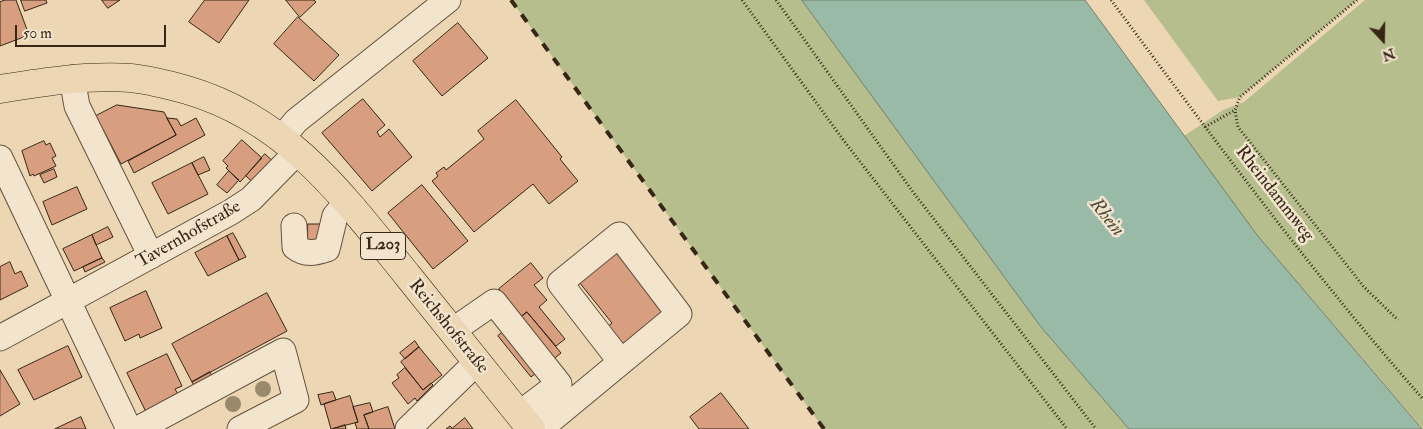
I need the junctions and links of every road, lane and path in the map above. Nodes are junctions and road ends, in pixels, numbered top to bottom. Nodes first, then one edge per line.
1 (448, 0) edge
2 (742, 0) edge
3 (776, 0) edge
4 (1111, 0) edge
5 (1357, 0) edge
6 (72, 78) junction
7 (0, 89) edge
8 (1235, 110) junction
9 (1205, 127) junction
10 (290, 145) junction
11 (0, 158) edge
12 (347, 202) junction
13 (294, 226) dead end
14 (151, 256) junction
15 (67, 302) junction
16 (1398, 320) dead end
17 (452, 331) junction
18 (0, 338) edge
19 (477, 362) junction
20 (621, 362) junction
21 (1423, 399) edge
22 (530, 424) edge
23 (129, 429) edge
24 (138, 429) edge
25 (240, 429) edge
26 (408, 429) edge
27 (1066, 429) edge
28 (1096, 429) edge

1 - 10 street
2 - 27 path
3 - 28 path
4 - 9 path, Rheindammweg
5 - 8 path
6 - 7 main road, Reichshofstraße / L203
6 - 10 main road, Reichshofstraße / L203
6 - 14 street
8 - 9 path
8 - 16 path
9 - 21 path, Rheindammweg
10 - 12 main road, Reichshofstraße / L203
10 - 14 street, Tavernhofstraße
11 - 15 street
12 - 13 street
12 - 17 main road, Reichshofstraße / L203
14 - 15 street, Tavernhofstraße
15 - 18 street, Tavernhofstraße
15 - 23 street
17 - 19 main road, Reichshofstraße / L203
17 - 22 street
19 - 22 main road, Reichshofstraße / L203
19 - 26 street
20 - 20 street
20 - 22 street
24 - 25 street

